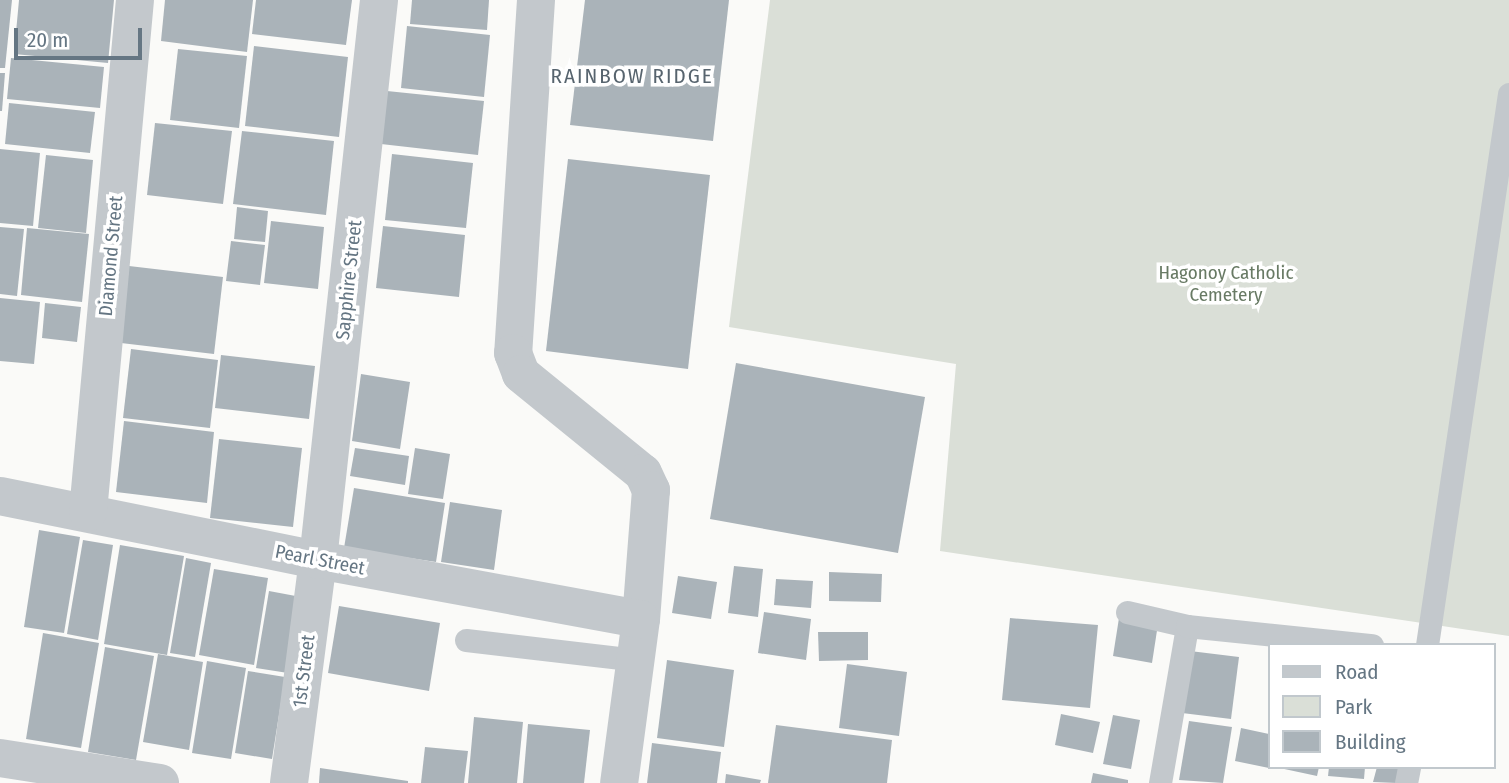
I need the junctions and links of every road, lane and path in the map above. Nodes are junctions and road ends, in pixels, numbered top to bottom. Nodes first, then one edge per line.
1 (135, 0) edge
2 (379, 0) edge
3 (536, 0) edge
4 (1509, 94) edge
5 (0, 496) edge
6 (88, 512) junction
7 (318, 560) junction
8 (1127, 612) dead end
9 (642, 619) junction
10 (1186, 626) junction
11 (466, 640) dead end
12 (1352, 643) edge
13 (1427, 643) edge
14 (636, 660) junction
15 (0, 758) edge
16 (160, 783) edge
17 (289, 783) edge
18 (619, 783) edge
19 (1160, 783) edge

1 - 6 street, Diamond Street
2 - 7 street, Sapphire Street
3 - 9 street
4 - 13 lane
5 - 6 street, Pearl Street
6 - 7 street, Pearl Street
7 - 9 street, Pearl Street
7 - 17 street, 1st Street
8 - 10 lane
9 - 14 street
10 - 12 lane
10 - 19 lane
11 - 14 lane
14 - 18 street
15 - 16 street

